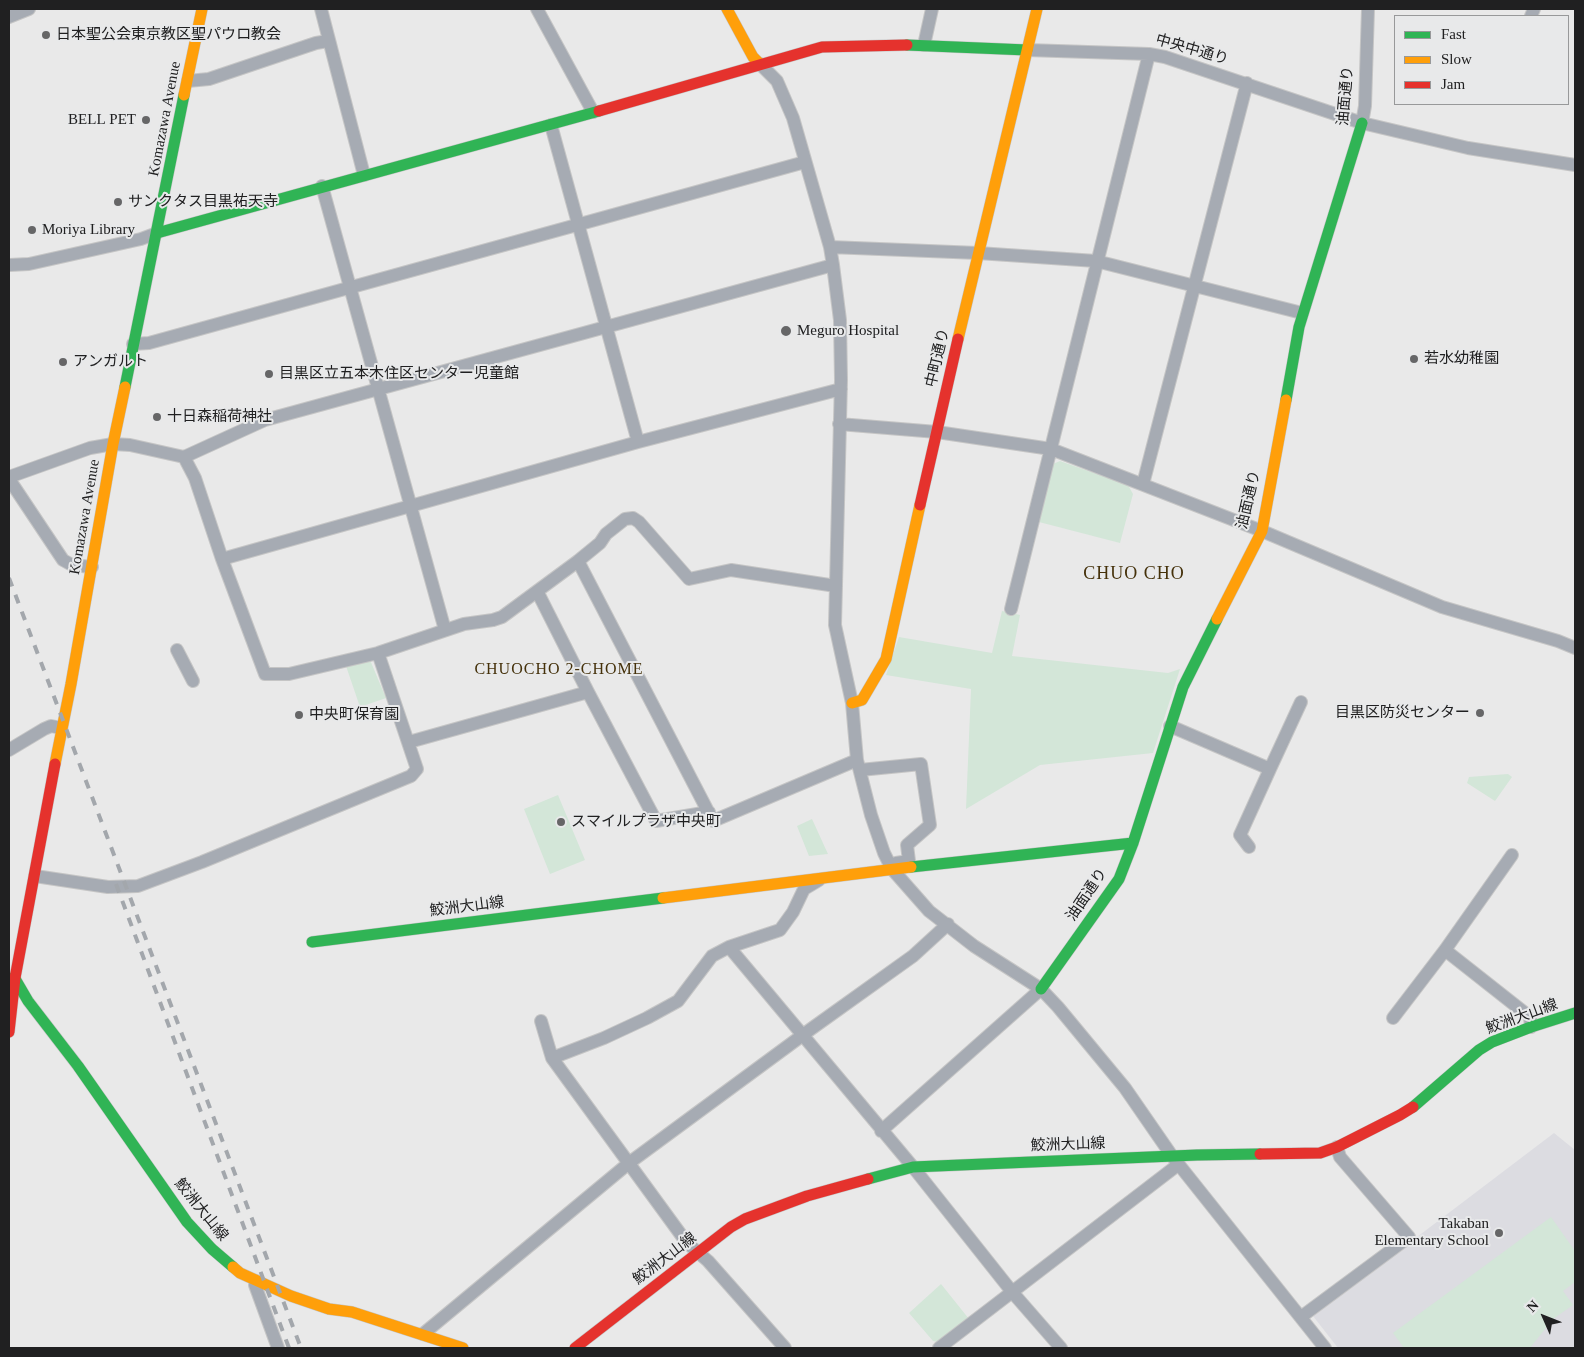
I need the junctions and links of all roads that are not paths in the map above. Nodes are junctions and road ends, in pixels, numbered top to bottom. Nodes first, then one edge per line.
1 (29, 9) edge
2 (202, 9) edge
3 (321, 9) edge
4 (537, 9) edge
5 (728, 9) edge
6 (932, 9) edge
7 (1036, 9) edge
8 (1368, 9) edge
9 (9, 17) edge
10 (328, 41) junction
11 (924, 44) junction
12 (1027, 50) junction
13 (1149, 54) junction
14 (760, 64) junction
15 (188, 81) junction
16 (1247, 83) junction
17 (593, 112) junction
18 (1362, 123) junction
19 (551, 125) junction
20 (805, 162) junction
21 (1575, 165) edge
22 (364, 175) junction
23 (322, 186) junction
24 (578, 224) junction
25 (157, 233) junction
26 (830, 247) junction
27 (978, 253) junction
28 (1096, 261) junction
29 (9, 265) edge
30 (833, 265) junction
31 (1195, 285) junction
32 (351, 287) junction
33 (1302, 313) junction
34 (606, 328) junction
35 (133, 344) junction
36 (841, 389) junction
37 (379, 390) junction
38 (839, 424) junction
39 (937, 432) junction
40 (638, 442) junction
41 (113, 444) junction
42 (1051, 449) junction
43 (184, 456) junction
44 (9, 478) edge
45 (1143, 484) junction
46 (410, 505) junction
47 (1262, 530) junction
48 (222, 559) junction
49 (578, 561) junction
50 (92, 567) junction
51 (836, 586) junction
52 (537, 592) junction
53 (1011, 609) dead end
54 (444, 630) junction
55 (1575, 648) edge
56 (177, 650) dead end
57 (378, 653) junction
58 (193, 680) dead end
59 (588, 692) junction
60 (1300, 702) dead end
61 (852, 703) junction
62 (1170, 726) junction
63 (61, 728) junction
64 (409, 742) junction
65 (9, 750) edge
66 (858, 765) junction
67 (1270, 769) junction
68 (708, 812) junction
69 (1133, 842) junction
70 (1249, 847) dead end
71 (1512, 855) dead end
72 (891, 866) junction
73 (35, 876) junction
74 (821, 878) junction
75 (948, 924) junction
76 (312, 942) dead end
77 (729, 947) junction
78 (1445, 950) junction
79 (12, 973) edge
80 (1041, 989) junction
81 (1575, 1013) edge
82 (1393, 1018) dead end
83 (541, 1021) dead end
84 (1531, 1027) junction
85 (9, 1032) edge
86 (802, 1035) junction
87 (552, 1058) junction
88 (881, 1131) junction
89 (1337, 1147) junction
90 (1176, 1160) junction
91 (629, 1163) junction
92 (913, 1167) junction
93 (699, 1252) junction
94 (256, 1281) junction
95 (1013, 1293) junction
96 (1301, 1318) junction
97 (423, 1334) junction
98 (278, 1348) edge
99 (463, 1348) edge
100 (575, 1348) edge
101 (785, 1348) edge
102 (939, 1348) edge
103 (1061, 1348) edge
104 (1325, 1348) edge

1 - 9 street
2 - 15 main road, Komazawa Avenue
3 - 10 street
4 - 17 street
5 - 14 main road
6 - 11 street
7 - 12 main road, 中町通り
8 - 18 street, 油面通り
10 - 15 street
10 - 22 street
11 - 12 main road, 中央中通り
11 - 14 main road, 中央中通り
12 - 13 street, 中央中通り
12 - 27 main road, 中町通り
13 - 16 street, 中央中通り
13 - 28 street
14 - 17 main road, 中央中通り
14 - 20 street
15 - 25 main road, Komazawa Avenue
16 - 18 street, 中央中通り
16 - 31 street
17 - 19 main road, 中央中通り
18 - 21 street, 中央中通り
18 - 33 main road, 油面通り
19 - 22 main road, 中央中通り
19 - 24 street
20 - 24 street
20 - 26 street
22 - 23 main road, 中央中通り
23 - 25 main road, 中央中通り
23 - 32 street
24 - 32 street
24 - 34 street
25 - 29 street
25 - 35 main road, Komazawa Avenue
26 - 27 street
26 - 30 street
27 - 28 street
27 - 39 main road, 中町通り
28 - 31 street
28 - 42 street
30 - 34 street
30 - 36 street
31 - 33 street
31 - 45 street
32 - 35 street
32 - 37 street
33 - 47 main road, 油面通り
34 - 37 street
34 - 40 street
35 - 41 main road, Komazawa Avenue
36 - 38 street
36 - 40 street
37 - 43 street
37 - 46 street
38 - 39 street
38 - 51 street
39 - 42 street
39 - 61 main road, 中町通り
40 - 46 street
41 - 43 street
41 - 44 street
41 - 50 main road, Komazawa Avenue
42 - 45 street
42 - 53 street
43 - 48 street
44 - 50 street
45 - 47 street
46 - 48 street
46 - 54 street
47 - 55 street
47 - 62 main road, 油面通り
48 - 57 street
49 - 51 street
49 - 52 street
49 - 68 street
50 - 63 main road, Komazawa Avenue
51 - 61 street
52 - 54 street
52 - 59 street
54 - 57 street
56 - 58 street
57 - 64 street
59 - 64 street
59 - 68 street
60 - 67 street
61 - 66 street
62 - 67 street
62 - 69 main road, 油面通り
63 - 65 street
63 - 73 main road, Komazawa Avenue
64 - 73 street
66 - 68 street
66 - 72 street
66 - 72 street
67 - 70 street
69 - 72 main road, 鮫洲大山線
69 - 80 main road, 油面通り
71 - 78 street
72 - 74 main road, 鮫洲大山線
72 - 75 street
73 - 79 main road, Komazawa Avenue
74 - 76 main road, 鮫洲大山線
74 - 77 street
75 - 80 street
75 - 86 street
77 - 86 street
77 - 87 street
78 - 82 street
78 - 84 street
79 - 85 main road, Komazawa Avenue
79 - 94 main road, 鮫洲大山線
80 - 88 street
80 - 90 street
81 - 84 main road, 鮫洲大山線
83 - 87 street
84 - 89 main road, 鮫洲大山線
86 - 88 street
86 - 91 street
87 - 91 street
88 - 92 street
89 - 90 main road, 鮫洲大山線
89 - 96 street
90 - 92 main road, 鮫洲大山線
90 - 95 street
90 - 96 street
91 - 93 street
91 - 97 street
92 - 93 main road, 鮫洲大山線
92 - 95 street
93 - 100 main road, 鮫洲大山線
93 - 101 street
94 - 97 main road, 鮫洲大山線
94 - 98 street
95 - 102 street
95 - 103 street
96 - 104 street
97 - 99 main road, 鮫洲大山線

